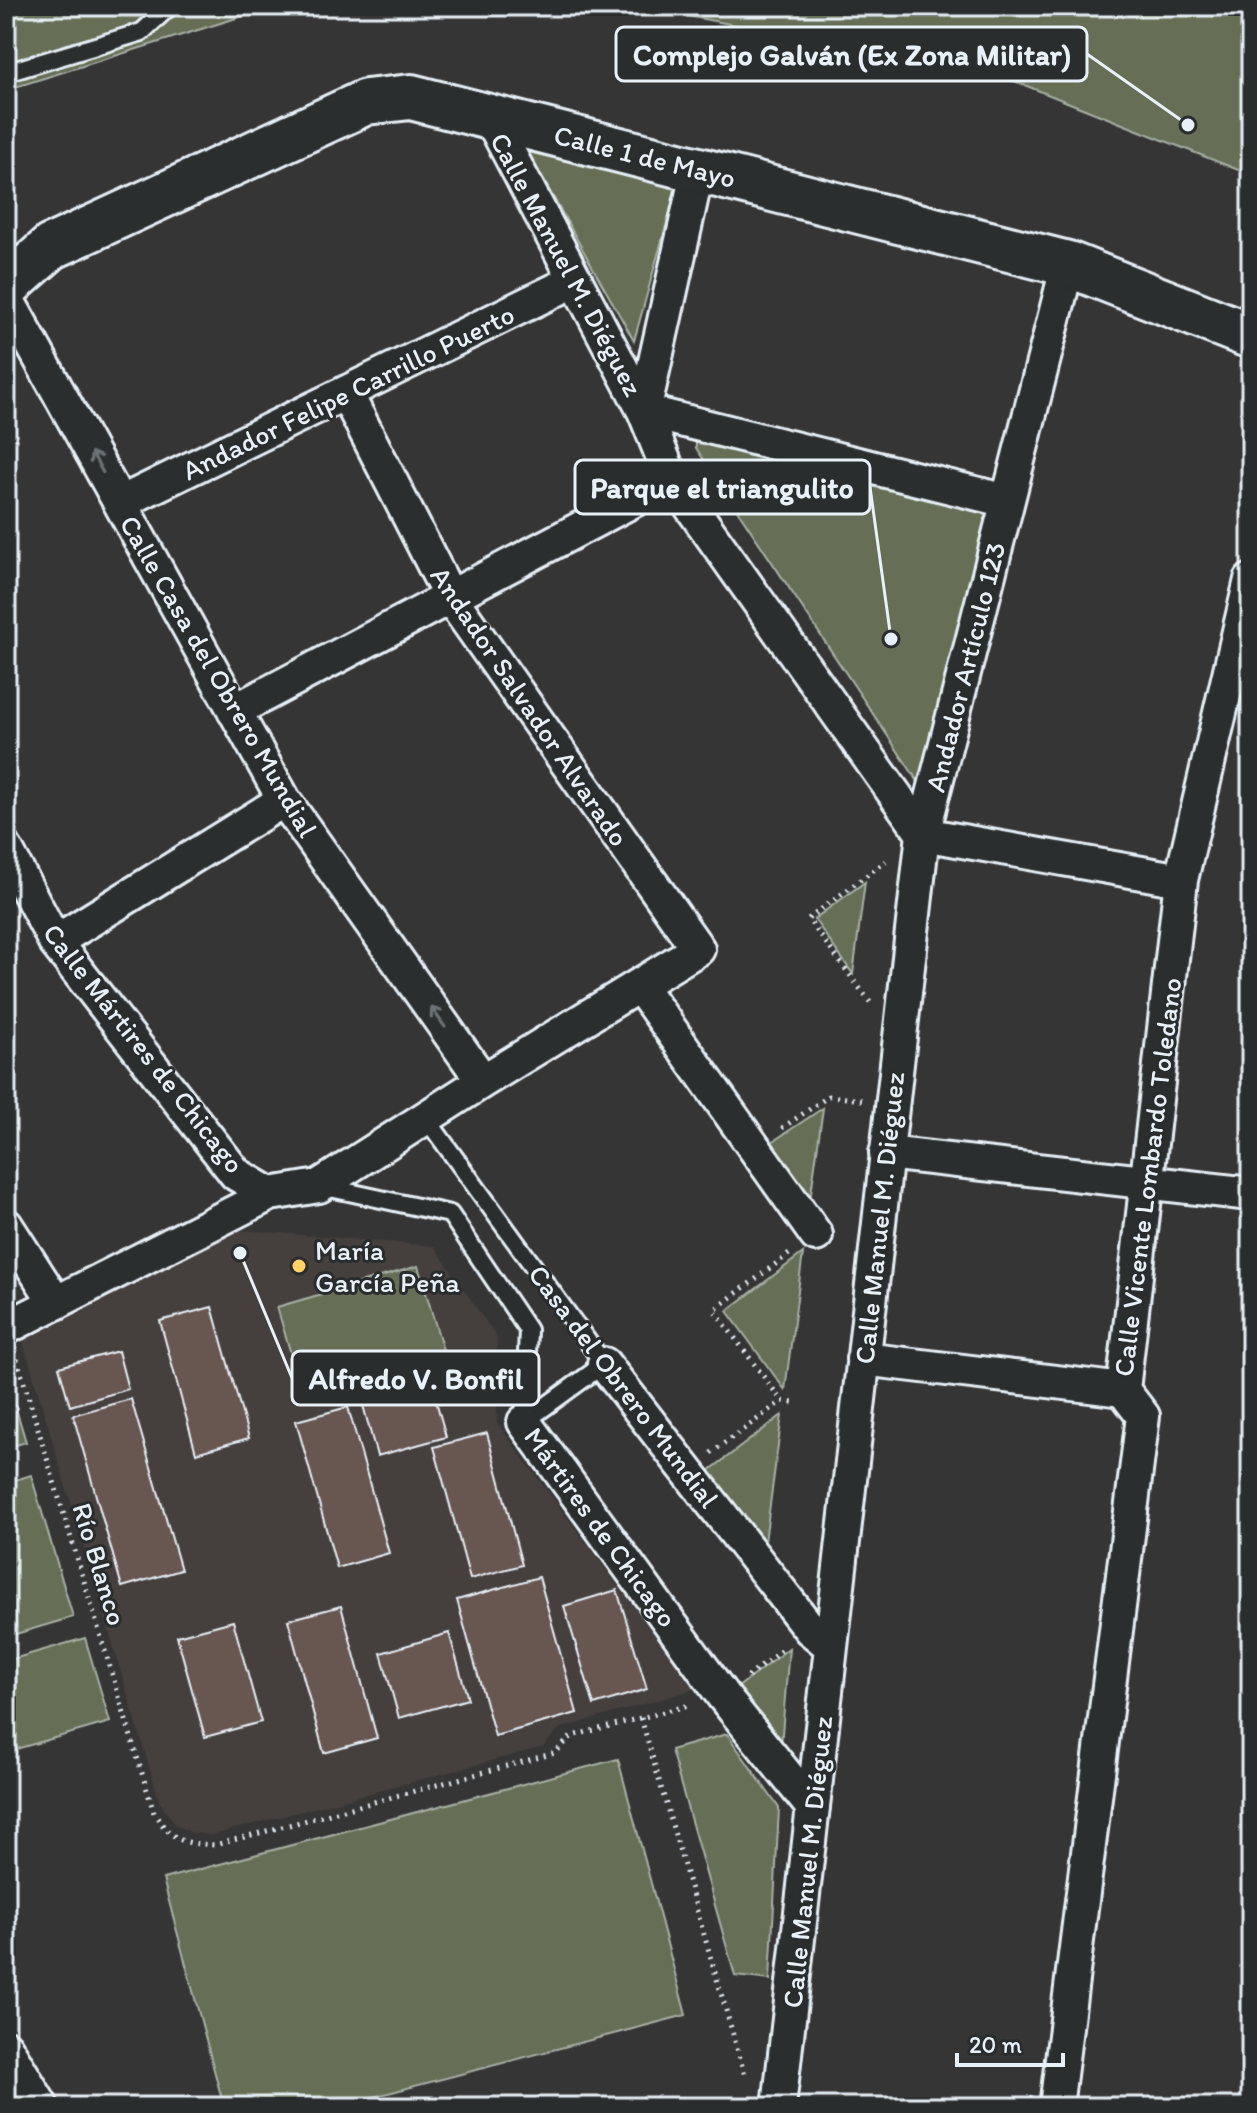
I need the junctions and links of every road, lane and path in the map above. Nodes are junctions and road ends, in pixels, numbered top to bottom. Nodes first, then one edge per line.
1 (170, 6) edge
2 (6, 73) edge
3 (490, 117) junction
4 (698, 169) junction
5 (51, 247) junction
6 (6, 249) edge
7 (1068, 264) junction
8 (576, 280) junction
9 (6, 287) edge
10 (6, 297) edge
11 (1251, 336) edge
12 (346, 393) junction
13 (644, 411) junction
14 (672, 480) junction
15 (1007, 501) junction
16 (120, 503) junction
17 (1251, 580) edge
18 (450, 597) junction
19 (234, 711) junction
20 (284, 800) junction
21 (923, 834) junction
22 (6, 849) edge
23 (1181, 880) junction
24 (55, 942) junction
25 (639, 985) junction
26 (899, 1042) junction
27 (483, 1081) junction
28 (892, 1105) junction
29 (426, 1118) junction
30 (754, 1146) junction
31 (886, 1153) junction
32 (1148, 1182) junction
33 (319, 1186) junction
34 (270, 1194) junction
35 (1251, 1194) edge
36 (6, 1225) edge
37 (816, 1235) joint
38 (56, 1303) junction
39 (7, 1328) edge
40 (863, 1359) junction
41 (604, 1364) junction
42 (1123, 1390) junction
43 (782, 1401) junction
44 (793, 1403) dead end
45 (524, 1422) junction
46 (687, 1471) junction
47 (820, 1637) junction
48 (723, 1696) junction
49 (641, 1718) junction
50 (813, 1808) junction
51 (6, 2047) edge
52 (750, 2092) dead end
53 (42, 2107) edge
54 (779, 2107) edge
55 (1056, 2107) edge

1 - 2 lane
3 - 4 street, Calle 1 de Mayo
3 - 5 street, Calle 1 de Mayo
3 - 8 street, Calle Manuel M. Diéguez
4 - 7 street, Calle 1 de Mayo
4 - 13 street, Calle Manuel M. Diéguez
5 - 6 street, Calle 1 de Mayo
5 - 9 street, Calle 1 de Mayo
7 - 11 street, Calle 1 de Mayo
7 - 15 street, Andador Artículo 123
8 - 12 street, Andador Felipe Carrillo Puerto
8 - 13 street, Calle Manuel M. Diéguez
16 -> 10 street, Calle Casa del Obrero Mundial
12 - 16 street, Andador Felipe Carrillo Puerto
12 - 18 street, Andador Salvador Alvarado
13 - 14 street, Calle Manuel M. Diéguez
13 - 15 street
14 - 18 street
14 - 21 street, Calle Manuel M. Diéguez
15 - 21 street, Andador Artículo 123
16 - 19 street, Calle Casa del Obrero Mundial
17 - 23 street, Calle Vicente Lombardo Toledano
18 - 19 street
18 - 25 street, Andador Salvador Alvarado
19 - 20 street, Calle Casa del Obrero Mundial
20 - 24 street
27 -> 20 street, Calle Casa del Obrero Mundial
21 - 23 street
21 - 26 street, Calle Manuel M. Diéguez
21 - 26 path
22 - 24 street, Calle Mártires de Chicago
23 - 32 street, Calle Vicente Lombardo Toledano
24 - 34 street, Calle Mártires de Chicago
25 - 27 street, Andador Salvador Alvarado
25 - 30 street
26 - 28 street, Calle Manuel M. Diéguez
27 - 29 street, Andador Salvador Alvarado
28 - 30 path
28 - 31 street, Calle Manuel M. Diéguez
29 - 33 street, Andador Salvador Alvarado
29 - 41 lane, Casa del Obrero Mundial
30 - 37 street
31 - 32 street
31 - 40 street, Calle Manuel M. Diéguez
32 - 35 street
32 - 42 street, Calle Vicente Lombardo Toledano
33 - 34 street, Andador Salvador Alvarado
33 - 45 lane, Mártires de Chicago
34 - 38 street, Andador Salvador Alvarado
36 - 38 street
37 - 43 path
38 - 39 street, Andador Salvador Alvarado
39 - 49 path, Río Blanco
40 - 42 street
40 - 47 street, Calle Manuel M. Diéguez
41 - 45 lane
41 - 46 street, Casa del Obrero Mundial
42 - 55 street, Calle Vicente Lombardo Toledano
43 - 44 path
43 - 46 path
45 - 48 street, Mártires de Chicago
46 - 47 street, Casa del Obrero Mundial
47 - 48 path
47 - 50 street, Calle Manuel M. Diéguez
48 - 49 path
48 - 50 street, Mártires de Chicago
49 - 52 path
50 - 54 street, Calle Manuel M. Diéguez
51 - 53 street

